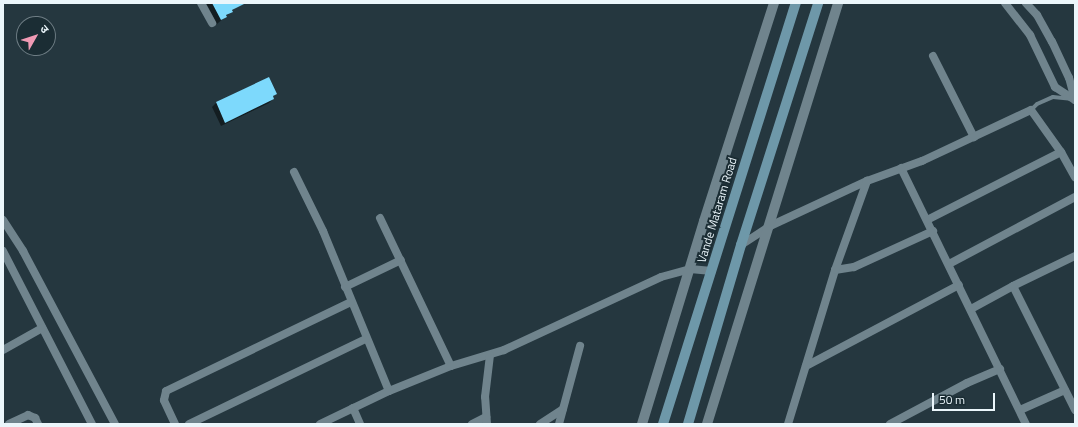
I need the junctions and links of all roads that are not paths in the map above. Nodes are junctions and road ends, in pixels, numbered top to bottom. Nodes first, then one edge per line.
1 (201, 3) edge
2 (774, 3) edge
3 (796, 3) edge
4 (818, 3) edge
5 (838, 3) edge
6 (1005, 3) edge
7 (1026, 3) edge
8 (212, 23) dead end
9 (933, 56) dead end
10 (1075, 70) edge
11 (1069, 78) junction
12 (1075, 100) edge
13 (1031, 110) junction
14 (974, 137) junction
15 (1061, 152) junction
16 (1072, 164) edge
17 (901, 168) junction
18 (294, 172) dead end
19 (1075, 177) edge
20 (867, 180) junction
21 (1075, 197) edge
22 (380, 218) dead end
23 (3, 220) edge
24 (927, 220) junction
25 (770, 226) junction
26 (933, 231) junction
27 (741, 245) junction
28 (3, 251) edge
29 (1075, 256) edge
30 (401, 260) junction
31 (949, 264) junction
32 (690, 269) junction
33 (835, 270) junction
34 (712, 271) junction
35 (959, 285) junction
36 (1013, 286) junction
37 (345, 287) junction
38 (351, 302) junction
39 (971, 309) junction
40 (42, 328) junction
41 (366, 339) junction
42 (580, 346) dead end
43 (3, 350) edge
44 (490, 355) junction
45 (450, 366) junction
46 (806, 366) junction
47 (1000, 369) junction
48 (1065, 390) junction
49 (389, 391) junction
50 (353, 408) junction
51 (563, 409) junction
52 (1020, 410) junction
53 (1075, 410) edge
54 (486, 421) edge
55 (9, 424) edge
56 (38, 424) edge
57 (92, 424) edge
58 (115, 424) edge
59 (176, 424) edge
60 (189, 424) edge
61 (320, 424) edge
62 (360, 424) edge
63 (472, 424) edge
64 (540, 424) edge
65 (558, 424) edge
66 (642, 424) edge
67 (663, 424) edge
68 (688, 424) edge
69 (706, 424) edge
70 (788, 424) edge
71 (890, 424) edge
72 (1026, 424) edge

1 - 8 street
2 - 32 street
3 - 34 main road, Vande Mataram Road
4 - 27 main road
5 - 25 street
6 - 12 street
7 - 11 street
9 - 14 street
10 - 11 street
11 - 12 street
12 - 13 lane
13 - 14 street
13 - 15 street
14 - 17 street
15 - 16 street
15 - 24 street
16 - 19 street
17 - 20 street
17 - 24 street
18 - 37 street
20 - 25 street
20 - 33 street
21 - 31 street
22 - 30 street
23 - 58 street
24 - 26 street
25 - 27 street
25 - 69 street
26 - 31 street
26 - 33 street
27 - 68 main road
28 - 40 street
29 - 36 street
30 - 37 street
30 - 45 street
31 - 35 street
32 - 34 street
32 - 44 street
32 - 66 street
33 - 46 street
34 - 67 main road, Vande Mataram Road
35 - 39 street
35 - 46 street
36 - 39 street
36 - 48 street
37 - 38 street
38 - 41 street
38 - 59 street
39 - 47 street
40 - 43 street
40 - 57 street
41 - 49 street
41 - 60 street
42 - 51 street
44 - 45 street
44 - 54 street
45 - 49 street
46 - 70 street
47 - 52 street
47 - 71 street
48 - 52 street
48 - 53 street
49 - 50 street
50 - 61 street
50 - 62 street
51 - 64 street
51 - 65 street
52 - 72 street
54 - 63 street
55 - 56 street

